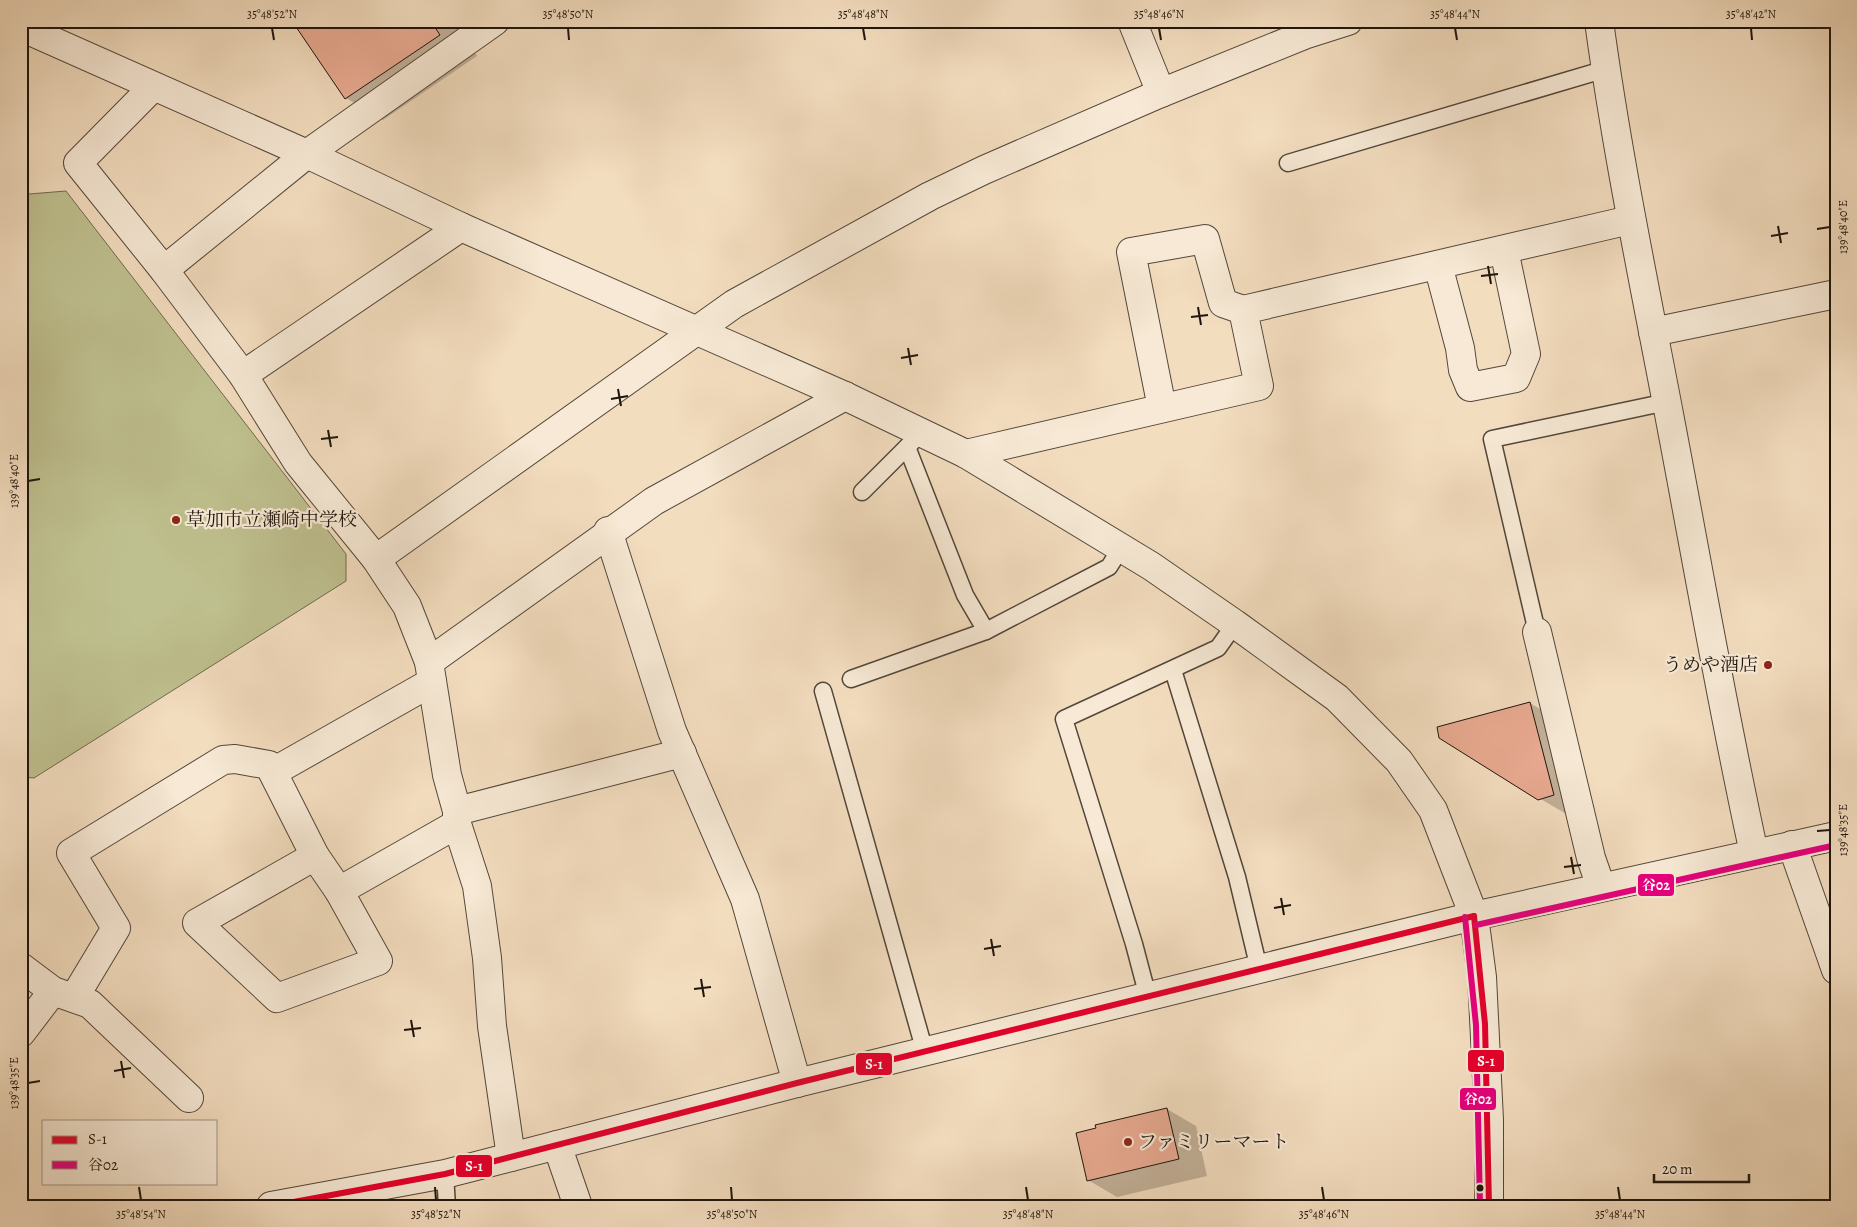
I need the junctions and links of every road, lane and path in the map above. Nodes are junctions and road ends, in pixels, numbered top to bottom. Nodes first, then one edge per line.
1 (495, 21) edge
2 (1132, 21) edge
3 (1348, 21) edge
4 (1599, 21) edge
5 (21, 27) edge
6 (1606, 69) junction
7 (153, 87) junction
8 (1161, 93) junction
9 (307, 154) junction
10 (1288, 163) dead end
11 (1630, 220) junction
12 (461, 227) junction
13 (1504, 250) junction
14 (1438, 265) junction
15 (164, 270) junction
16 (1836, 294) edge
17 (1243, 310) junction
18 (697, 332) junction
19 (1653, 332) junction
20 (243, 375) junction
21 (845, 396) junction
22 (1667, 402) junction
23 (1162, 408) junction
24 (914, 440) junction
25 (966, 454) junction
26 (862, 492) dead end
27 (608, 531) junction
28 (1121, 548) junction
29 (376, 559) junction
30 (1235, 624) junction
31 (986, 631) junction
32 (1537, 632) joint
33 (1173, 670) junction
34 (430, 672) junction
35 (851, 679) dead end
36 (823, 692) dead end
37 (682, 752) junction
38 (273, 772) junction
39 (457, 817) junction
40 (1836, 836) edge
41 (1792, 845) junction
42 (1754, 852) junction
43 (315, 856) junction
44 (1601, 886) junction
45 (339, 891) junction
46 (1474, 916) junction
47 (21, 967) edge
48 (1259, 969) junction
49 (1836, 970) edge
50 (64, 994) junction
51 (1148, 997) junction
52 (21, 1032) edge
53 (925, 1052) junction
54 (797, 1083) junction
55 (189, 1098) dead end
56 (557, 1145) junction
57 (511, 1157) junction
58 (445, 1174) junction
59 (271, 1206) edge
60 (447, 1206) edge
61 (578, 1206) edge
62 (1490, 1206) edge

1 - 9 street
2 - 8 street
3 - 8 street
4 - 6 street
5 - 7 street
6 - 10 lane
6 - 11 street
7 - 9 street
7 - 15 street
8 - 18 street
9 - 12 street
9 - 15 street
11 - 13 street
11 - 19 street
12 - 18 street
12 - 20 street
13 - 14 street
13 - 14 street
14 - 17 street
15 - 20 street
16 - 19 street
17 - 23 street
17 - 23 street
18 - 21 street
18 - 29 street
19 - 22 street
20 - 29 street
21 - 24 street
21 - 27 street
22 - 32 lane
22 - 42 street
23 - 25 street
24 - 25 street
24 - 26 lane
24 - 31 lane
25 - 28 street
27 - 34 street
27 - 37 street
28 - 30 street
28 - 31 lane
29 - 34 street
30 - 33 lane
30 - 46 street
31 - 35 lane
32 - 44 street
33 - 48 lane
33 - 51 lane
34 - 38 street
34 - 39 street
36 - 53 lane
37 - 39 street
37 - 54 street
38 - 43 street
38 - 50 street
39 - 45 street
39 - 57 street
40 - 41 street
41 - 42 street
41 - 49 street
42 - 44 street
43 - 45 street
43 - 45 street
44 - 46 street
46 - 48 street
46 - 62 street
47 - 50 street
48 - 51 street
50 - 52 street
50 - 55 street
51 - 53 street
53 - 54 street
54 - 56 street
56 - 57 street
56 - 61 street
57 - 58 street
58 - 59 street
58 - 60 lane

